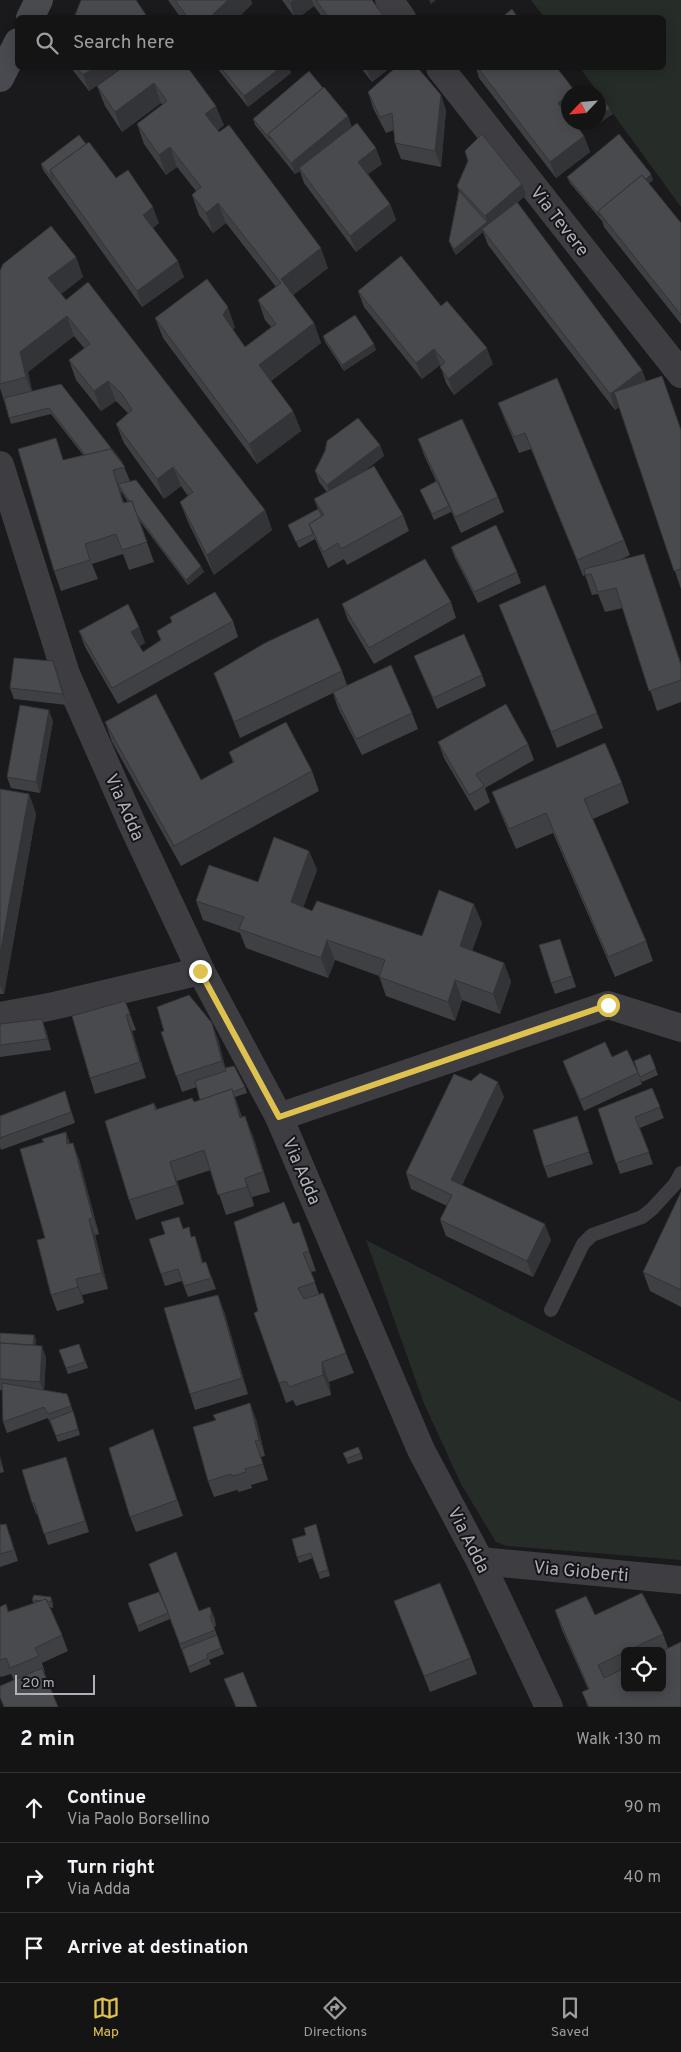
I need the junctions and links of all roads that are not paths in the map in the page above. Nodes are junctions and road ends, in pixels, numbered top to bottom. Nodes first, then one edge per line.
1 (39, 0) edge
2 (389, 0) edge
3 (32, 15) edge
4 (400, 15) edge
5 (442, 70) edge
6 (681, 374) edge
7 (0, 464) edge
8 (200, 971) junction
9 (0, 1016) edge
10 (681, 1028) edge
11 (279, 1117) junction
12 (681, 1173) edge
13 (551, 1310) dead end
14 (480, 1562) junction
15 (681, 1580) edge
16 (549, 1707) edge

1 - 3 main road
2 - 4 street
5 - 6 street, Via Tevere
7 - 8 street, Via Adda
8 - 9 street
8 - 11 street, Via Adda
10 - 11 street
11 - 14 street, Via Adda
12 - 13 lane
14 - 15 street, Via Gioberti
14 - 16 street, Via Adda

